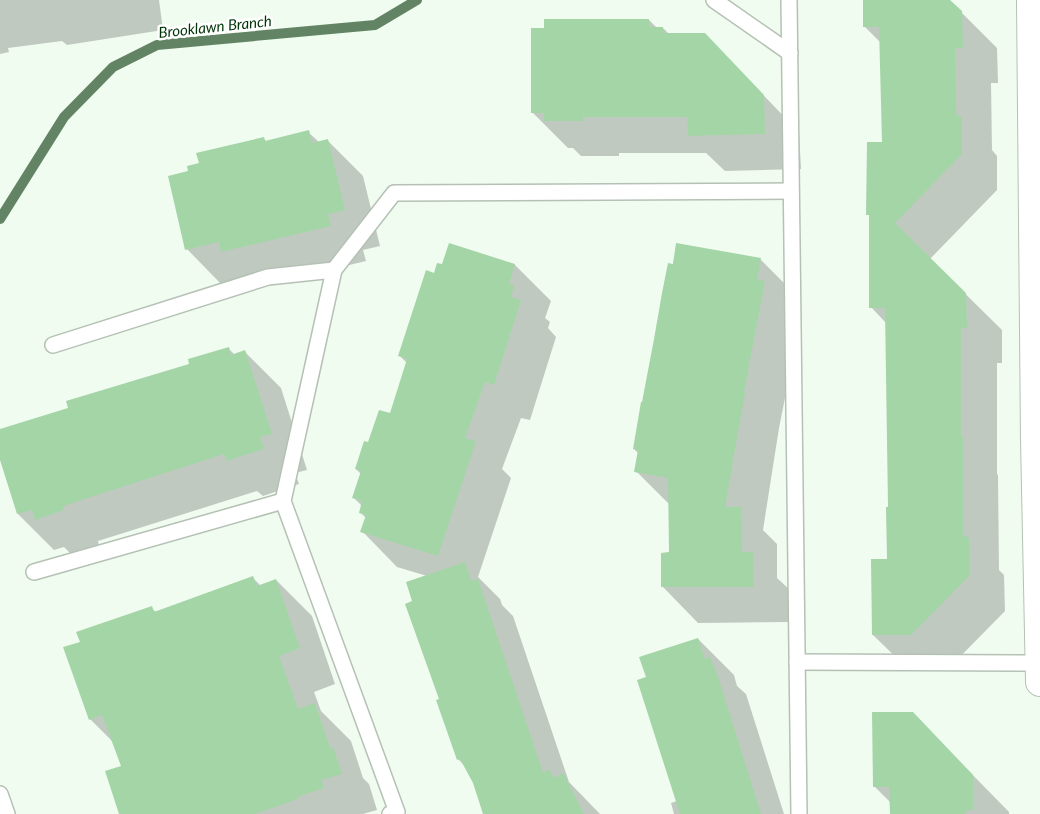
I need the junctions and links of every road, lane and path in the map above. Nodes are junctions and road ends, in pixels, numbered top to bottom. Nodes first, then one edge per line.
1 (714, 0) edge
2 (789, 0) edge
3 (1031, 0) edge
4 (790, 52) junction
5 (791, 191) junction
6 (1036, 193) edge
7 (334, 270) junction
8 (52, 345) dead end
9 (284, 501) junction
10 (34, 572) dead end
11 (797, 662) junction
12 (1040, 663) edge
13 (1040, 682) edge
14 (0, 794) edge
15 (6, 814) edge
16 (390, 814) edge
17 (799, 814) edge

1 - 4 lane
2 - 4 lane
3 - 6 street
4 - 5 lane
5 - 7 lane
5 - 11 lane
6 - 12 street
7 - 8 lane
7 - 9 lane
9 - 10 lane
9 - 16 lane
11 - 12 lane
11 - 17 lane
12 - 13 street
14 - 15 lane

